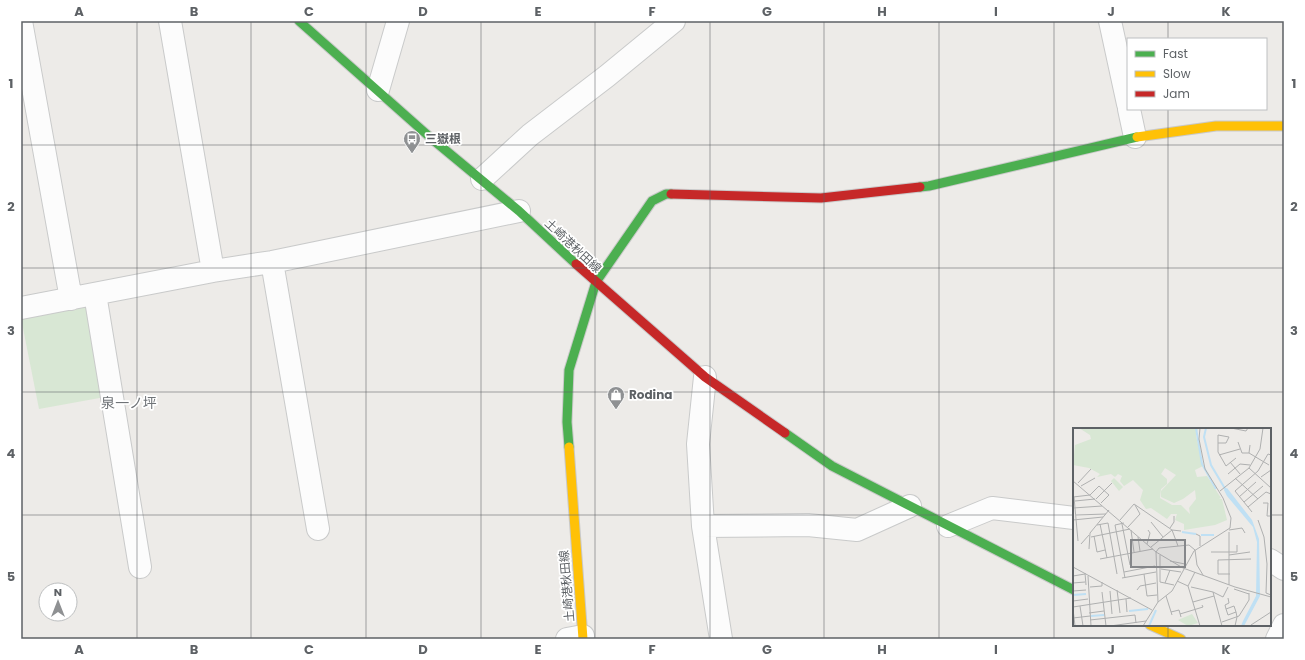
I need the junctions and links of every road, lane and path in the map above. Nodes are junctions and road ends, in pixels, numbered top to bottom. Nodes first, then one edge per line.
1 (21, 21) edge
2 (170, 21) edge
3 (299, 21) edge
4 (398, 21) edge
5 (674, 21) edge
6 (1110, 21) edge
7 (378, 90) junction
8 (1127, 99) edge
9 (1129, 110) edge
10 (1284, 126) edge
11 (1135, 138) junction
12 (482, 179) junction
13 (519, 212) junction
14 (272, 262) junction
15 (213, 271) junction
16 (596, 282) junction
17 (96, 294) junction
18 (71, 299) junction
19 (21, 308) edge
20 (705, 377) junction
21 (910, 506) junction
22 (1073, 518) edge
23 (703, 526) junction
24 (948, 526) junction
25 (318, 529) dead end
26 (1271, 561) edge
27 (140, 567) dead end
28 (1284, 568) edge
29 (1073, 589) edge
30 (1284, 625) edge
31 (1152, 626) edge
32 (578, 638) edge
33 (721, 639) edge
34 (1181, 639) edge
35 (1277, 639) edge

1 - 18 street
2 - 15 street
3 - 7 street, 土崎港秋田線
4 - 7 street
5 - 12 street
6 - 8 street
7 - 12 street, 土崎港秋田線
9 - 11 street
10 - 11 street
11 - 16 street
12 - 13 street, 土崎港秋田線
13 - 14 street
13 - 16 street, 土崎港秋田線
14 - 15 street
14 - 25 street
15 - 17 street
16 - 20 street
16 - 32 street, 土崎港秋田線
17 - 18 street
17 - 27 street
18 - 19 street
20 - 21 street
20 - 23 street
21 - 23 street
21 - 24 street
22 - 24 street
23 - 33 street
24 - 29 street
26 - 28 street
30 - 35 street
31 - 34 street

